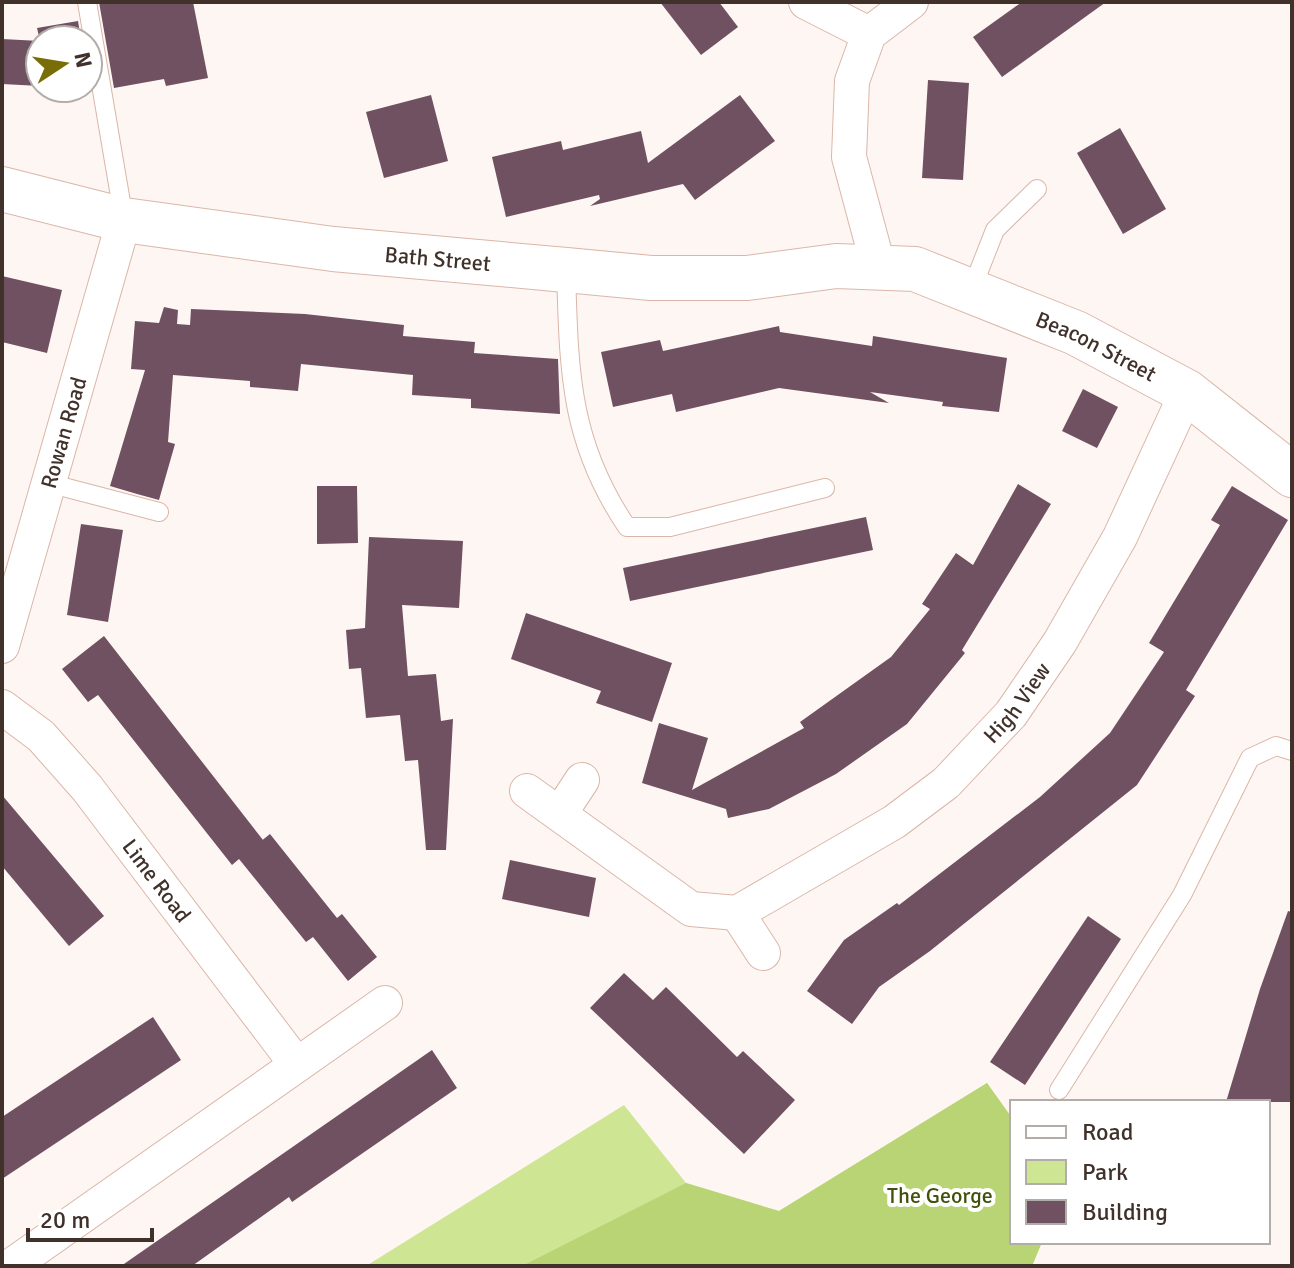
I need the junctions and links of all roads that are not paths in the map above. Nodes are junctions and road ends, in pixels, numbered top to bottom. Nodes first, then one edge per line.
1 (87, 2) edge
2 (806, 2) edge
3 (911, 2) edge
4 (869, 34) junction
5 (2, 189) edge
6 (1037, 189) dead end
7 (124, 220) junction
8 (878, 265) junction
9 (566, 270) junction
10 (971, 291) junction
11 (1187, 392) junction
12 (1292, 475) edge
13 (48, 483) junction
14 (825, 488) dead end
15 (159, 512) dead end
16 (2, 646) edge
17 (2, 707) edge
18 (1292, 751) edge
19 (582, 780) dead end
20 (527, 791) dead end
21 (561, 812) junction
22 (737, 913) junction
23 (763, 953) dead end
24 (385, 1003) dead end
25 (297, 1065) junction
26 (1059, 1090) dead end
27 (11, 1266) edge

1 - 7 lane
2 - 4 street
3 - 4 street
4 - 8 street
5 - 7 street, Bath Street
6 - 10 lane
7 - 9 street, Bath Street
7 - 13 street, Rowan Road
8 - 9 street, Bath Street
8 - 10 street, Beacon Street
9 - 14 lane
10 - 11 street, Beacon Street
11 - 12 street, Beacon Street
11 - 22 street, High View
13 - 15 lane
13 - 16 street, Rowan Road
17 - 25 street, Lime Road
18 - 26 lane
19 - 21 street
20 - 21 street
21 - 22 street
22 - 23 street
24 - 25 street
25 - 27 street

